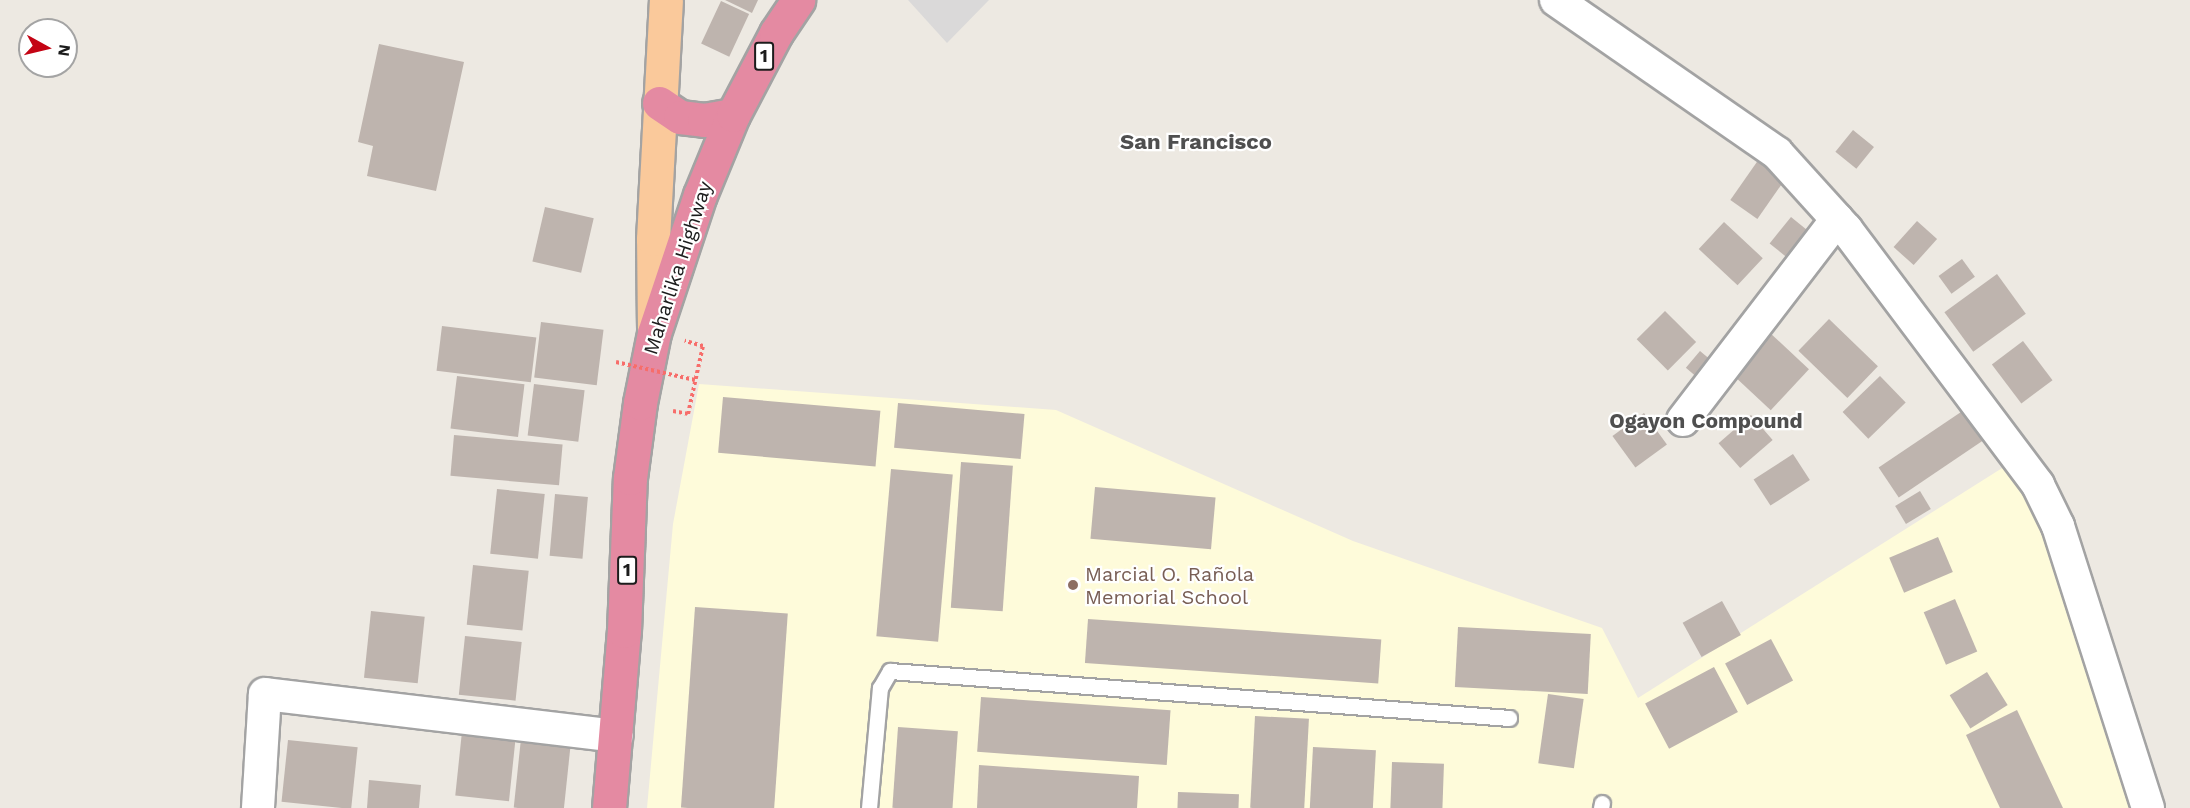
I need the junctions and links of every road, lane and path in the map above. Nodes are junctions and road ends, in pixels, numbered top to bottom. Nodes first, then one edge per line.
1 (666, 0) edge
2 (798, 0) edge
3 (1556, 0) edge
4 (659, 103) junction
5 (733, 115) junction
6 (1837, 219) junction
7 (654, 333) junction
8 (703, 346) dead end
9 (616, 362) dead end
10 (695, 380) junction
11 (688, 414) dead end
12 (1683, 420) dead end
13 (1509, 718) dead end
14 (617, 736) junction
15 (258, 808) edge
16 (609, 808) edge
17 (869, 808) edge
18 (2148, 808) edge

1 - 4 main road
2 - 5 highway, Maharlika Highway / 1
3 - 6 street
4 - 5 highway
4 - 7 main road
5 - 7 highway, Maharlika Highway / 1
6 - 12 street
6 - 18 street
7 - 14 highway, Maharlika Highway / 1
8 - 10 path
9 - 10 path, bridge
10 - 11 path
13 - 17 lane
14 - 15 street
14 - 16 highway, Maharlika Highway / 1

